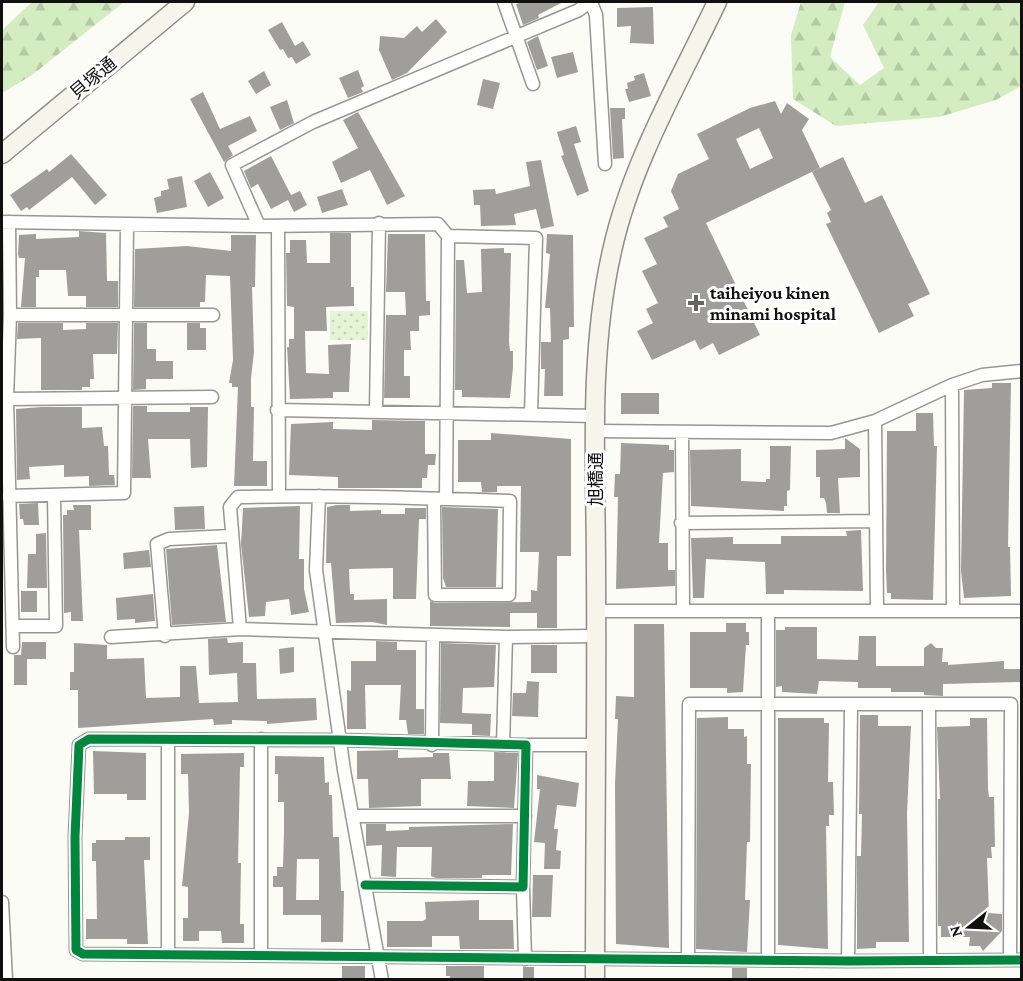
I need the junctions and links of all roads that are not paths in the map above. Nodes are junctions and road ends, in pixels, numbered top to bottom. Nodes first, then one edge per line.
1 (185, 2) edge
2 (504, 2) edge
3 (590, 2) edge
4 (717, 2) edge
5 (517, 34) junction
6 (533, 84) dead end
7 (2, 154) edge
8 (605, 164) dead end
9 (5, 222) edge
10 (379, 223) junction
11 (127, 225) junction
12 (259, 226) junction
13 (278, 226) junction
14 (448, 236) junction
15 (10, 315) junction
16 (126, 315) junction
17 (213, 315) dead end
18 (1022, 371) edge
19 (952, 385) junction
20 (123, 397) junction
21 (212, 397) dead end
22 (7, 399) junction
23 (277, 410) junction
24 (376, 411) junction
25 (445, 413) junction
26 (531, 414) junction
27 (875, 421) junction
28 (596, 423) junction
29 (682, 432) junction
30 (8, 496) junction
31 (54, 496) junction
32 (279, 496) junction
33 (319, 496) junction
34 (440, 499) junction
35 (876, 521) junction
36 (681, 523) junction
37 (230, 536) junction
38 (683, 609) junction
39 (877, 610) junction
40 (953, 610) junction
41 (596, 611) junction
42 (768, 611) junction
43 (1022, 611) edge
44 (13, 626) junction
45 (240, 629) junction
46 (325, 630) junction
47 (165, 636) junction
48 (433, 636) junction
49 (596, 636) junction
50 (506, 637) junction
51 (111, 638) dead end
52 (13, 647) dead end
53 (768, 703) junction
54 (1016, 704) edge
55 (929, 705) junction
56 (851, 706) junction
57 (261, 739) junction
58 (168, 740) junction
59 (340, 740) junction
60 (432, 745) junction
61 (503, 745) junction
62 (526, 745) junction
63 (596, 745) junction
64 (352, 816) junction
65 (525, 816) junction
66 (365, 885) junction
67 (523, 887) junction
68 (2, 902) edge
69 (261, 954) junction
70 (168, 955) junction
71 (378, 956) junction
72 (525, 958) junction
73 (595, 958) junction
74 (768, 959) junction
75 (688, 960) junction
76 (930, 960) junction
77 (1016, 960) edge
78 (848, 961) junction
79 (6, 980) edge
80 (382, 980) edge
81 (596, 980) edge

1 - 7 street, 貝塚通
2 - 5 street
3 - 5 street
3 - 8 street
4 - 28 street, 旭橋通
5 - 6 street
5 - 12 street
9 - 11 street
9 - 15 street
10 - 13 street
10 - 14 street
10 - 24 street
11 - 12 street
11 - 16 street
12 - 13 street
13 - 23 street
14 - 25 street
14 - 26 street
15 - 16 street
15 - 22 street
16 - 17 street
16 - 20 street
18 - 19 street
19 - 27 street
19 - 40 street
20 - 21 street
20 - 22 street
20 - 31 street
22 - 30 street
23 - 24 street
23 - 32 street
24 - 25 street
25 - 26 street
25 - 34 street
26 - 28 street
27 - 29 street
27 - 35 street
28 - 29 street
28 - 41 street, 旭橋通
29 - 36 street
30 - 31 street
30 - 44 street
31 - 44 street
32 - 33 street
32 - 37 street
33 - 34 street
33 - 46 street
34 - 34 street
35 - 36 street
35 - 39 street
36 - 38 street
37 - 45 street
37 - 47 street
38 - 41 street
38 - 42 street
39 - 40 street
39 - 42 street
40 - 43 street
41 - 49 street, 旭橋通
42 - 53 street
44 - 52 street
45 - 46 street
45 - 47 street
46 - 48 street
46 - 59 street
47 - 51 street
48 - 50 street
48 - 60 street
49 - 50 street
49 - 63 street, 旭橋通
50 - 61 street
53 - 56 street
53 - 74 street
53 - 75 street
54 - 55 street
54 - 77 street
55 - 56 street
55 - 76 street
56 - 78 street
57 - 58 street
57 - 59 street
57 - 69 street
58 - 70 street
58 - 70 street
59 - 60 street
59 - 64 street
60 - 61 street
61 - 62 street
62 - 63 street
62 - 65 street
63 - 73 street, 旭橋通
64 - 65 street
64 - 66 street
65 - 67 street
66 - 67 street
66 - 71 street
67 - 72 street
68 - 79 street
69 - 70 street
69 - 71 street
71 - 72 street
71 - 80 street
72 - 73 street
73 - 75 street
73 - 81 street, 旭橋通
74 - 75 street
74 - 78 street
76 - 77 street
76 - 78 street

